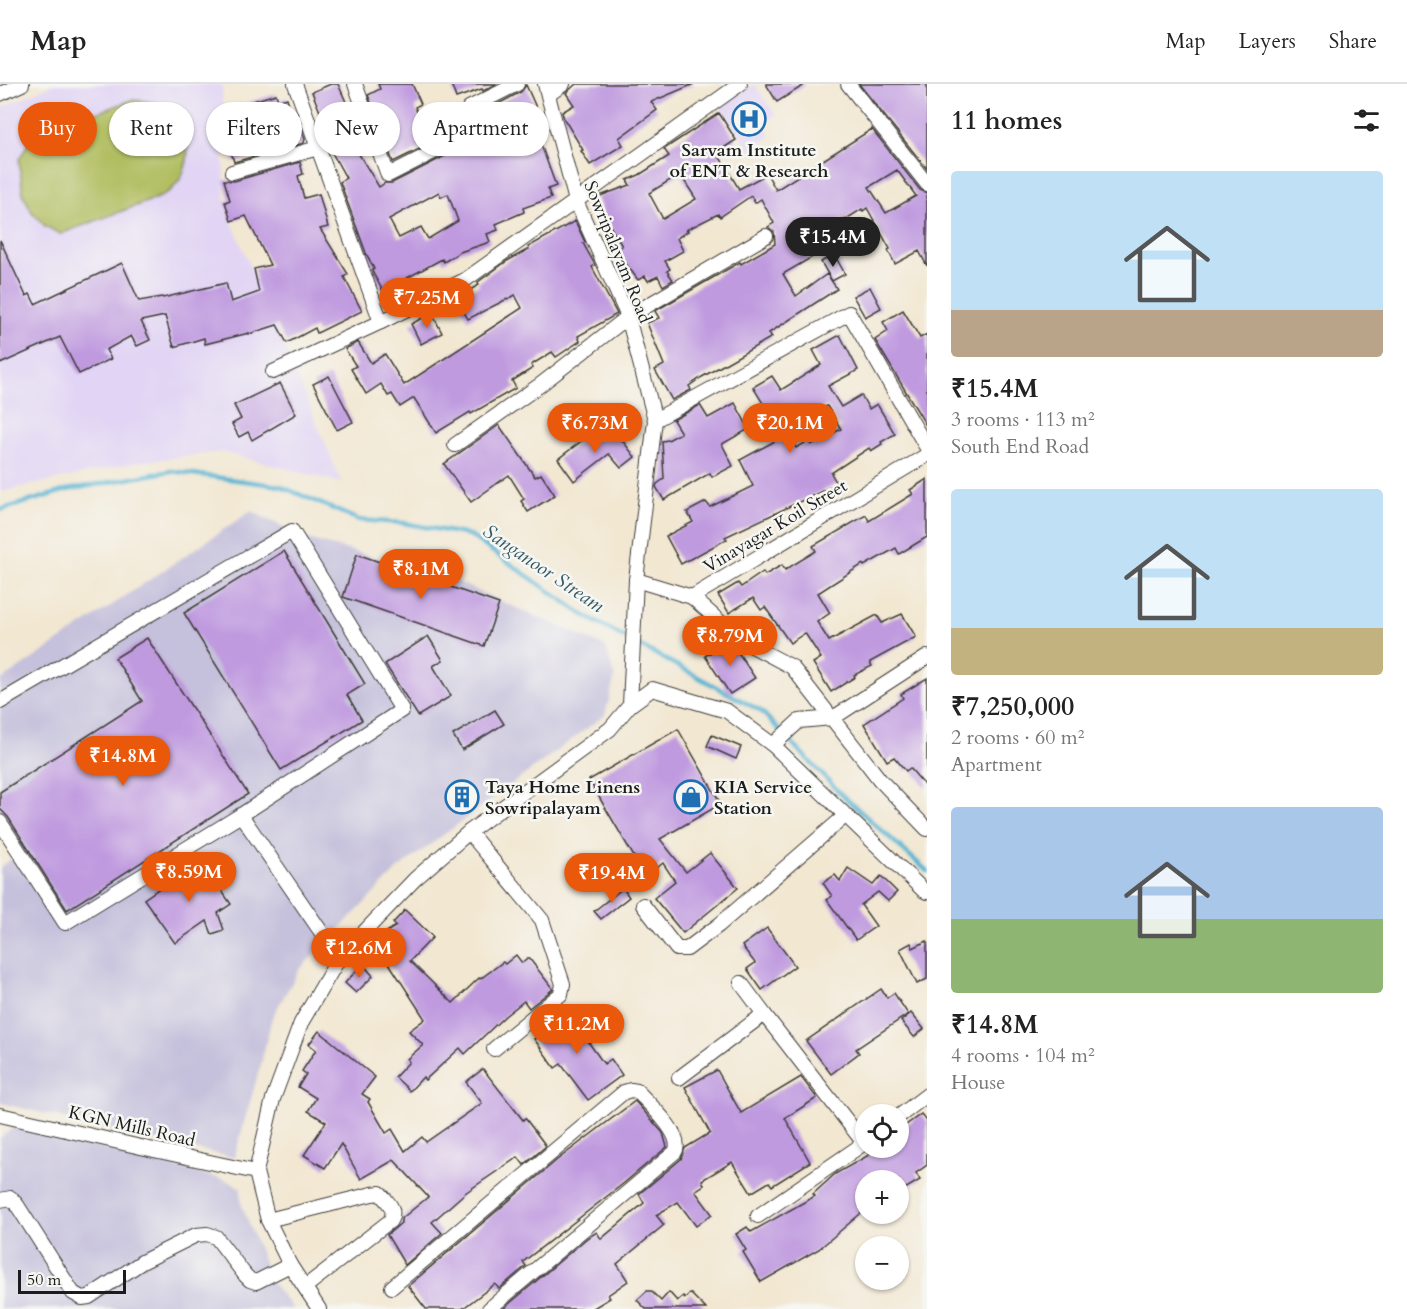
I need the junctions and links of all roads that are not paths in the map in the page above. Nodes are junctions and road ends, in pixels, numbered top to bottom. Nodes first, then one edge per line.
1 (22, 84) edge
2 (355, 84) edge
3 (517, 84) edge
4 (563, 84) edge
5 (740, 84) edge
6 (848, 84) edge
7 (299, 85) edge
8 (547, 89) edge
9 (0, 94) edge
10 (314, 135) edge
11 (314, 149) edge
12 (321, 156) edge
13 (232, 172) dead end
14 (927, 184) edge
15 (576, 201) junction
16 (766, 236) dead end
17 (628, 317) junction
18 (381, 322) junction
19 (273, 372) dead end
20 (655, 420) junction
21 (455, 446) dead end
22 (927, 448) edge
23 (927, 455) edge
24 (636, 580) junction
25 (692, 597) junction
26 (927, 657) edge
27 (0, 702) edge
28 (630, 705) junction
29 (833, 718) junction
30 (772, 746) junction
31 (241, 815) junction
32 (845, 816) junction
33 (0, 822) edge
34 (927, 829) edge
35 (469, 832) junction
36 (927, 892) edge
37 (643, 905) dead end
38 (339, 958) junction
39 (741, 983) dead end
40 (764, 1014) junction
41 (494, 1049) dead end
42 (678, 1078) dead end
43 (927, 1095) edge
44 (909, 1109) edge
45 (0, 1114) edge
46 (855, 1129) edge
47 (855, 1149) edge
48 (256, 1172) junction
49 (0, 1200) edge
50 (758, 1216) dead end
51 (268, 1220) junction
52 (291, 1266) junction
53 (305, 1287) junction
54 (392, 1287) dead end
55 (319, 1309) edge
56 (489, 1309) edge

1 - 9 street
2 - 3 street
4 - 8 street
5 - 15 street
6 - 14 street
7 - 10 street
8 - 15 street, Sowripalayam Road
11 - 13 street
12 - 18 street
15 - 17 street, Sowripalayam Road
15 - 18 street
16 - 17 street
17 - 20 street, Sowripalayam Road
17 - 21 street
18 - 19 street
20 - 22 street
20 - 24 street, Sowripalayam Road
23 - 25 street, Vinayagar Koil Street
24 - 25 street
24 - 28 street, Sowripalayam Road
25 - 29 street
26 - 29 street
27 - 31 street
28 - 30 street
28 - 35 street
29 - 30 street
29 - 34 street
30 - 32 street
31 - 33 street
31 - 38 street
32 - 36 street
32 - 37 street
35 - 38 street
35 - 41 street
38 - 48 street
39 - 40 street
40 - 42 street
40 - 46 street
43 - 44 street
45 - 48 street, KGN Mills Road
47 - 50 street
48 - 51 street
49 - 52 street
51 - 52 street
51 - 53 street
52 - 53 street
53 - 55 street
54 - 56 street

